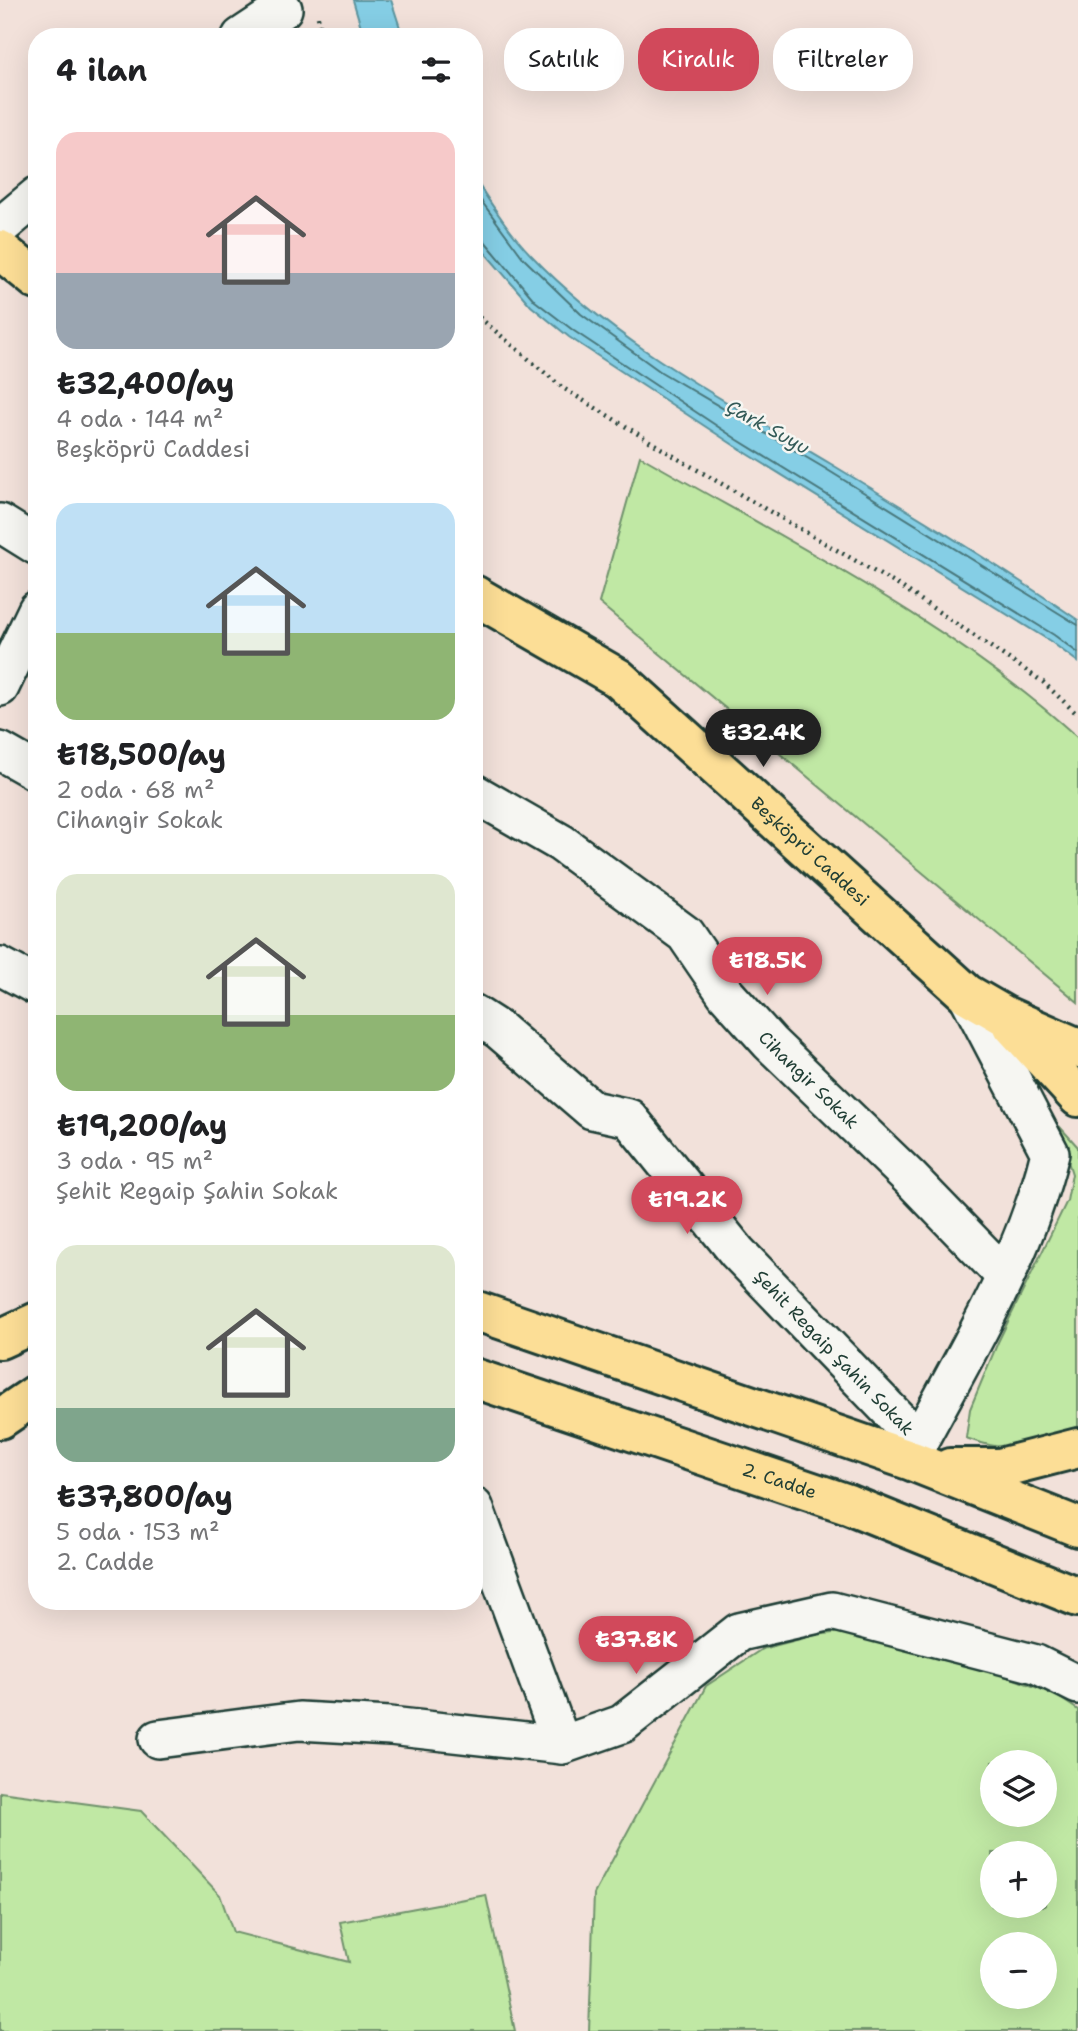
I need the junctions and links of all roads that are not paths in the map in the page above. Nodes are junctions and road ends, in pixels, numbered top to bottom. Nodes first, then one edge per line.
1 (283, 9) dead end
2 (254, 28) edge
3 (28, 204) edge
4 (0, 227) edge
5 (0, 250) edge
6 (28, 273) edge
7 (0, 523) edge
8 (28, 540) edge
9 (483, 600) edge
10 (28, 629) edge
11 (0, 687) edge
12 (0, 751) edge
13 (28, 767) edge
14 (483, 798) edge
15 (0, 966) edge
16 (28, 981) edge
17 (967, 994) junction
18 (1005, 1016) junction
19 (483, 1020) edge
20 (1078, 1048) edge
21 (1078, 1097) edge
22 (1004, 1275) junction
23 (483, 1313) edge
24 (28, 1326) edge
25 (0, 1339) edge
26 (483, 1381) edge
27 (28, 1400) edge
28 (0, 1419) edge
29 (1078, 1448) edge
30 (919, 1457) junction
31 (1078, 1527) edge
32 (483, 1531) edge
33 (1078, 1597) edge
34 (1078, 1685) edge
35 (159, 1739) dead end
36 (562, 1745) junction

1 - 2 street
3 - 4 street
5 - 6 main road
7 - 8 street
9 - 17 main road, Beşköprü Caddesi
10 - 11 street
12 - 13 street
14 - 22 street, Cihangir Sokak
15 - 16 street
17 - 18 main road, Beşköprü Caddesi
17 - 22 street
18 - 20 main road, Beşköprü Caddesi
18 - 21 main road, Beşköprü Caddesi
19 - 30 street, Şehit Regaip Şahin Sokak
22 - 30 street
23 - 30 main road
24 - 25 main road
26 - 33 main road, 2. Cadde
27 - 28 main road
29 - 30 main road
30 - 31 main road
32 - 36 street
34 - 36 street
35 - 36 street

